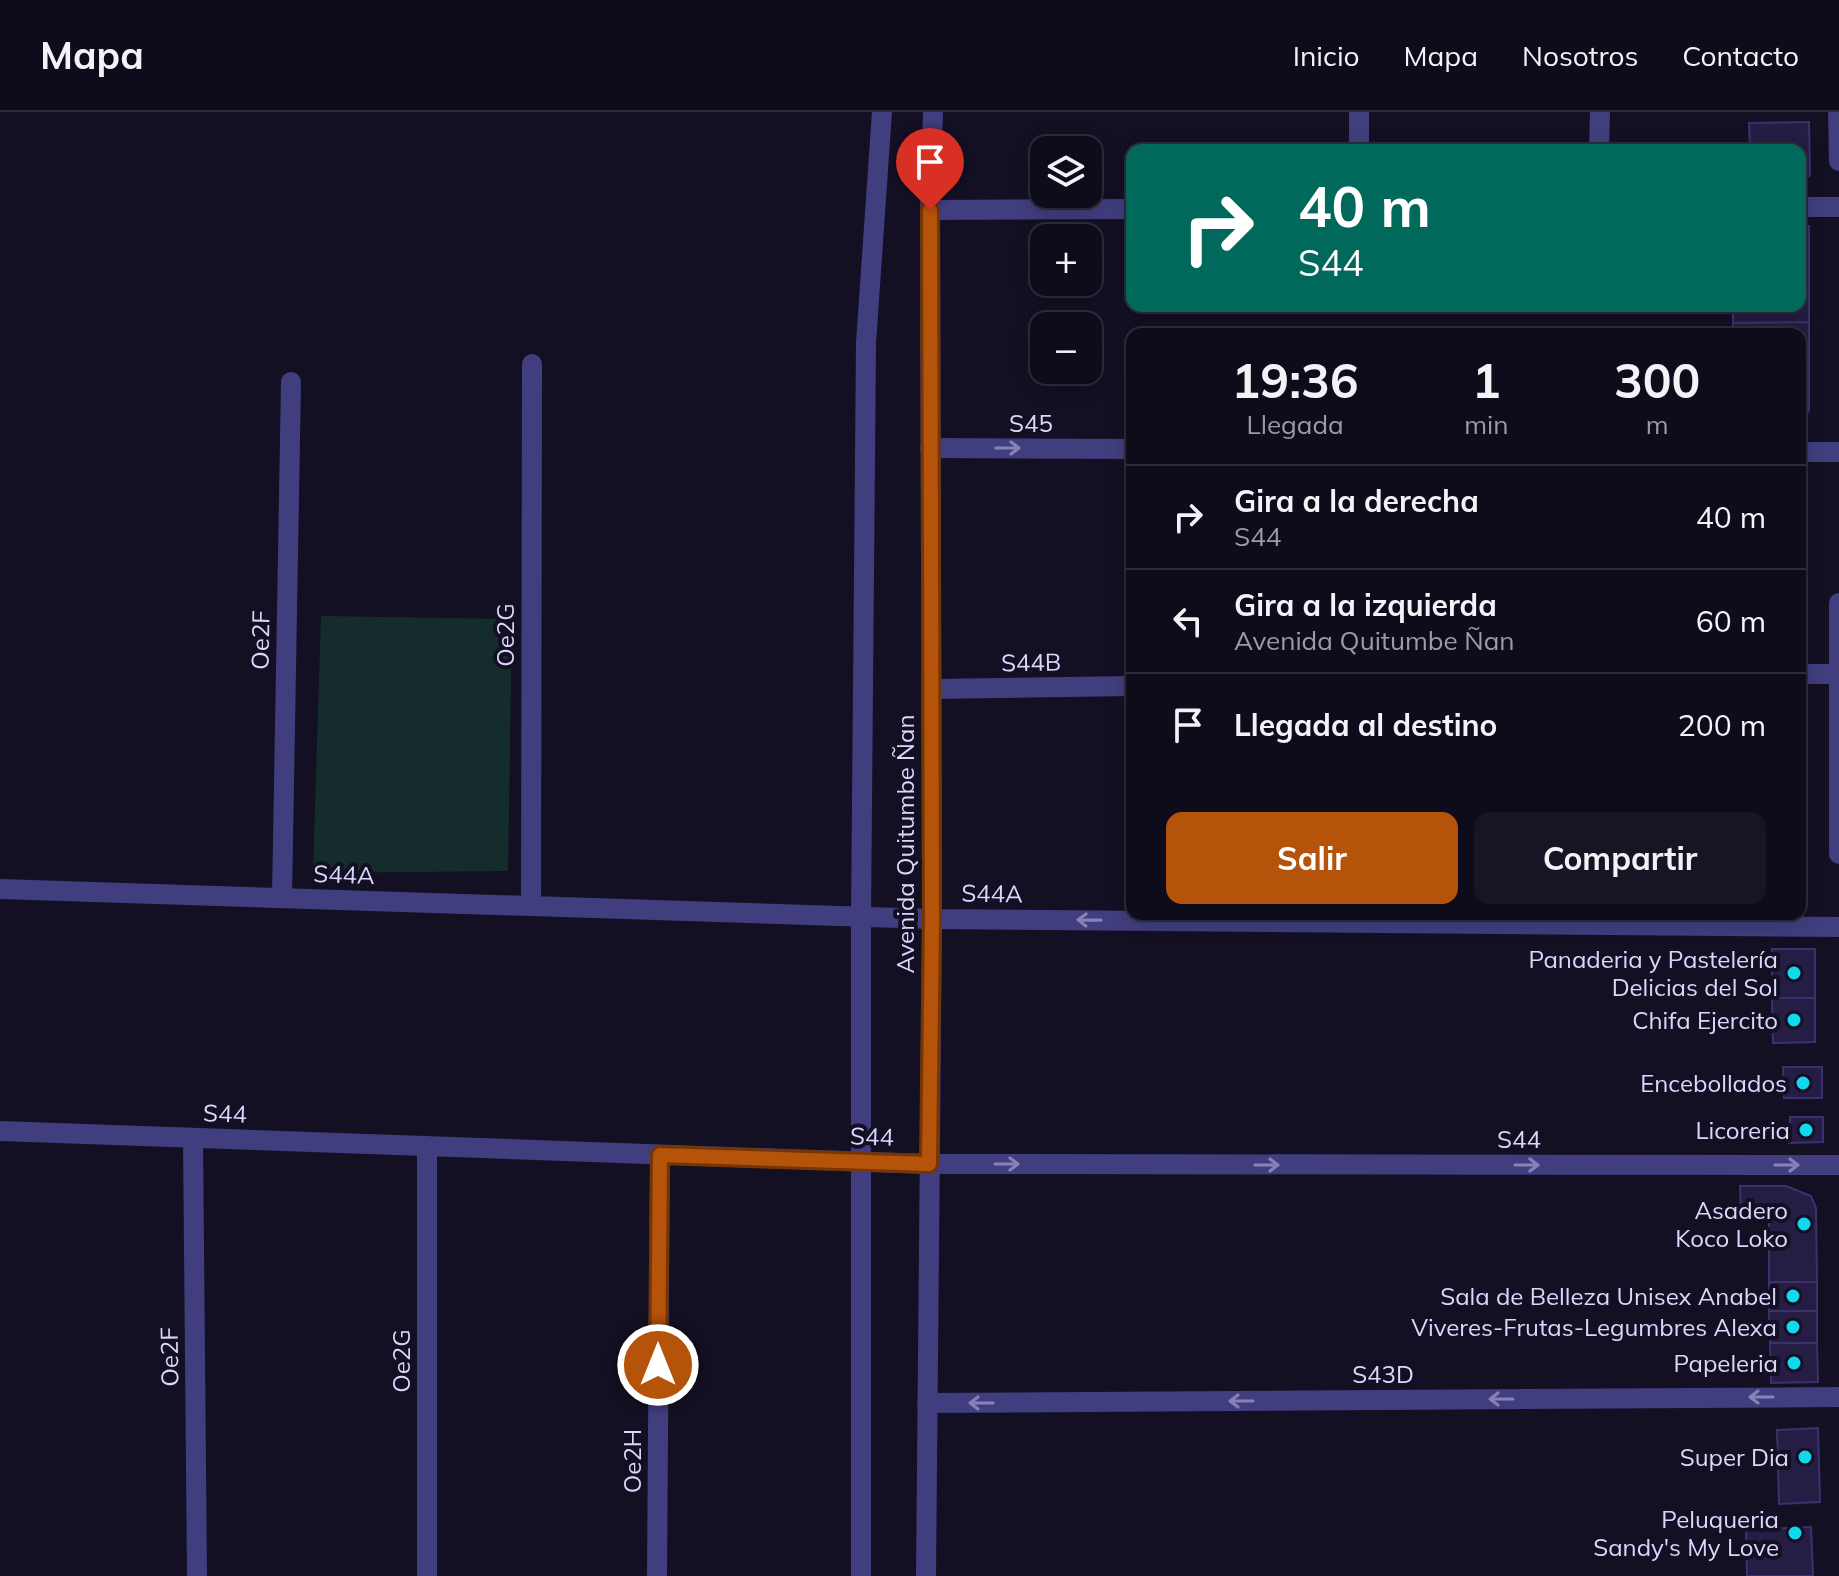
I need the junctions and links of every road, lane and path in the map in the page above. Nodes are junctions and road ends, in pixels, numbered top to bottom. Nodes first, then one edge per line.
1 (882, 112) edge
2 (933, 112) edge
3 (1359, 112) edge
4 (1600, 112) edge
5 (1838, 112) edge
6 (1359, 144) edge
7 (1599, 144) edge
8 (1839, 161) edge
9 (1806, 207) edge
10 (1839, 207) edge
11 (1126, 209) edge
12 (930, 210) junction
13 (532, 364) dead end
14 (291, 382) dead end
15 (930, 448) junction
16 (1126, 449) edge
17 (1806, 452) edge
18 (1839, 452) edge
19 (1839, 603) edge
20 (1806, 674) edge
21 (1838, 674) edge
22 (1126, 686) edge
23 (932, 689) junction
24 (1839, 854) edge
25 (0, 889) edge
26 (282, 898) junction
27 (531, 906) junction
28 (861, 917) junction
29 (932, 919) junction
30 (1839, 927) edge
31 (0, 1131) edge
32 (193, 1138) junction
33 (427, 1146) junction
34 (660, 1155) junction
35 (863, 1162) junction
36 (929, 1164) junction
37 (1839, 1165) edge
38 (1839, 1397) edge
39 (927, 1403) junction
40 (197, 1576) edge
41 (427, 1576) edge
42 (657, 1576) edge
43 (861, 1576) edge
44 (926, 1576) edge

1 - 28 street
2 - 12 street, Avenida Quitumbe Ñan
3 - 6 street
4 - 7 street
5 - 8 street
9 - 10 street
11 - 12 street
12 - 15 street, Avenida Quitumbe Ñan
13 - 27 street, Oe2G
14 - 26 street, Oe2F
15 -> 16 street, S45
15 - 23 street, Avenida Quitumbe Ñan
17 - 18 street
19 - 21 street
20 - 21 street
21 - 24 street
22 - 23 street, S44B
23 - 29 street, Avenida Quitumbe Ñan
25 - 26 street, S44A
26 - 27 street, S44A
27 - 28 street, S44A
28 - 29 street, S44A
28 - 35 street
30 -> 29 street, S44A
29 - 36 street, Avenida Quitumbe Ñan
31 - 32 street, S44
32 - 33 street, S44
32 - 40 street, Oe2F
33 - 34 street, S44
33 - 41 street, Oe2G
34 - 35 street, S44
34 - 42 street, Oe2H
35 - 36 street, S44
35 - 43 street
36 -> 37 street, S44
36 - 39 street, Avenida Quitumbe Ñan
38 -> 39 street, S43D
39 - 44 street, Avenida Quitumbe Ñan

